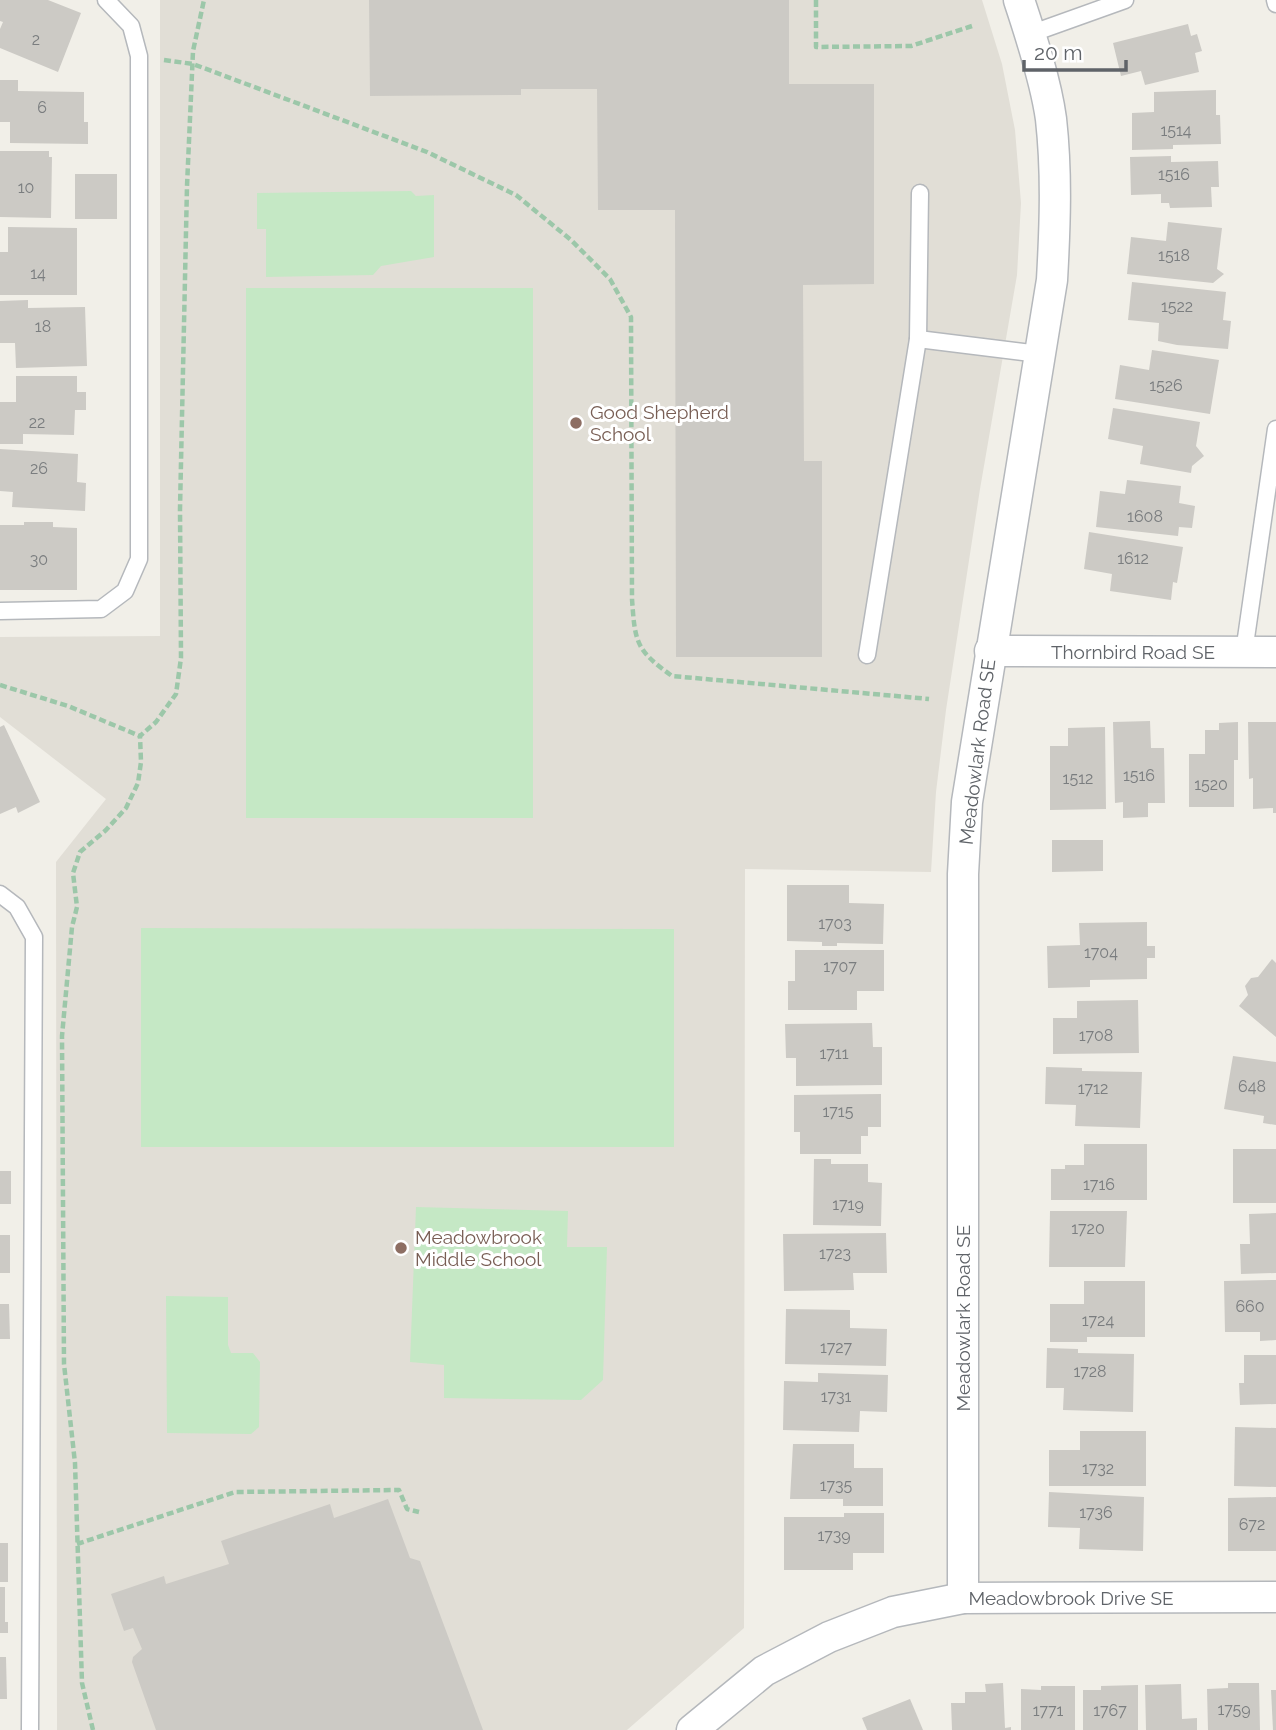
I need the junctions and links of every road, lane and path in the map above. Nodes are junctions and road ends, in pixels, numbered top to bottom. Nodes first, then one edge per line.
1 (106, 0) edge
2 (204, 0) edge
3 (816, 0) edge
4 (1019, 0) edge
5 (1125, 0) edge
6 (971, 26) dead end
7 (1030, 34) junction
8 (139, 56) junction
9 (193, 64) junction
10 (920, 193) dead end
11 (918, 339) junction
12 (1040, 354) junction
13 (1276, 429) edge
14 (0, 611) edge
15 (990, 651) junction
16 (1244, 652) junction
17 (1276, 652) edge
18 (867, 655) dead end
19 (0, 685) edge
20 (929, 699) dead end
21 (140, 736) junction
22 (0, 894) edge
23 (419, 1512) dead end
24 (77, 1544) junction
25 (1276, 1597) edge
26 (963, 1598) junction
27 (30, 1730) edge
28 (93, 1730) edge
29 (692, 1730) edge

1 - 8 lane
2 - 9 path
3 - 6 path
4 - 7 street, Meadowlark Road SE
5 - 7 lane
7 - 12 street, Meadowlark Road SE
8 - 9 path
8 - 14 lane
9 - 20 path
9 - 21 path
10 - 11 lane
11 - 12 lane
11 - 18 lane
12 - 15 street, Meadowlark Road SE
13 - 16 lane
15 - 16 street, Thornbird Road SE
15 - 26 street, Meadowlark Road SE
16 - 17 street, Thornbird Road SE
19 - 21 path
21 - 24 path
22 - 27 lane
23 - 24 path
24 - 28 path
25 - 26 street, Meadowbrook Drive SE
26 - 29 street, Meadowbrook Drive SE

